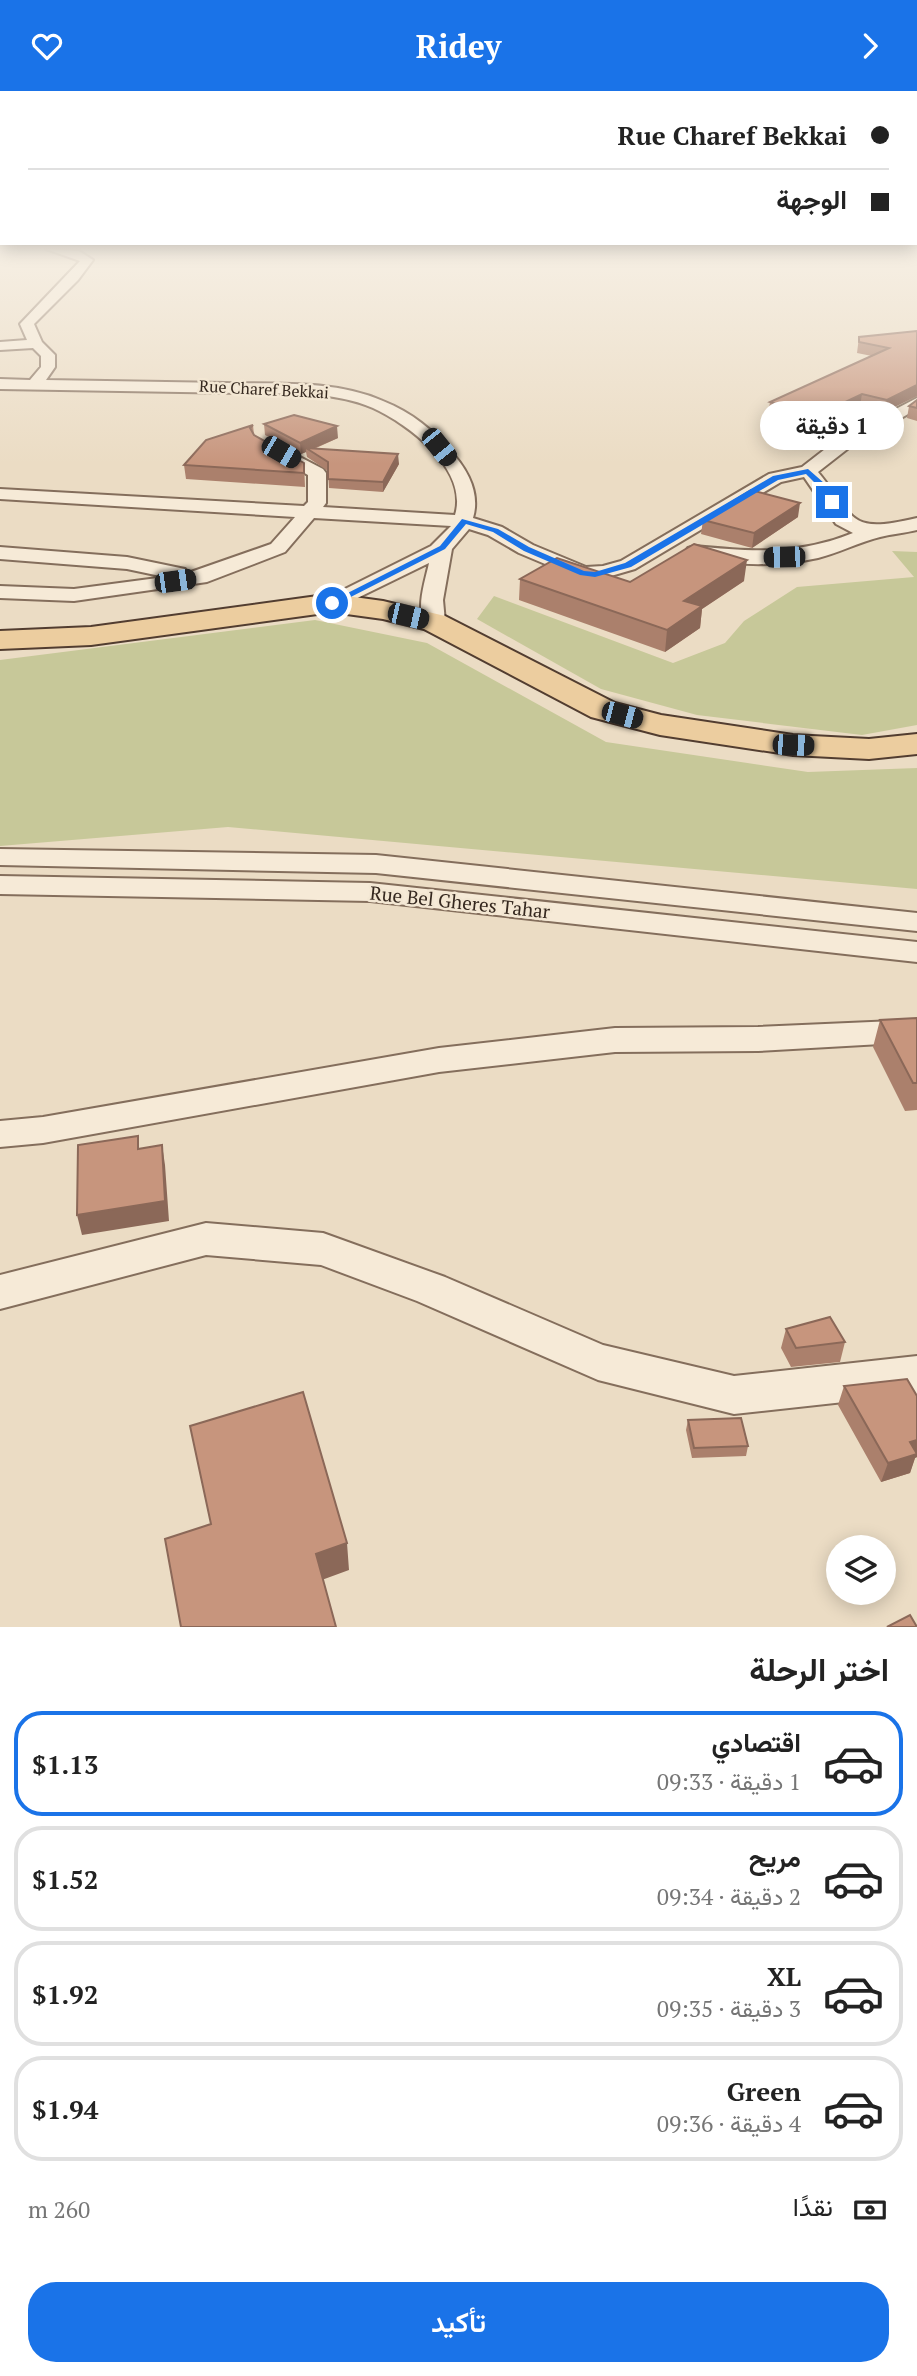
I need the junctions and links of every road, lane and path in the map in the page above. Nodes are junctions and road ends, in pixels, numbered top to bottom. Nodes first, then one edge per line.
1 (30, 321) edge
2 (36, 344) junction
3 (0, 346) edge
4 (0, 384) edge
5 (34, 385) junction
6 (917, 403) edge
7 (262, 442) edge
8 (808, 471) junction
9 (0, 494) edge
10 (311, 512) junction
11 (464, 521) junction
12 (915, 523) edge
13 (877, 531) junction
14 (656, 548) junction
15 (0, 553) edge
16 (437, 555) junction
17 (200, 578) junction
18 (0, 592) edge
19 (332, 603) junction
20 (434, 622) junction
21 (0, 640) edge
22 (917, 744) edge
23 (0, 857) edge
24 (0, 885) edge
25 (917, 922) edge
26 (917, 952) edge
27 (917, 1031) edge
28 (0, 1134) edge
29 (0, 1292) edge
30 (917, 1375) edge

1 - 2 street
2 - 3 street
2 - 5 street
4 - 5 street, Rue Charef Bekkai
5 - 11 street, Rue Charef Bekkai
6 - 8 street
7 - 10 street
8 - 13 street
8 - 14 street
9 - 10 street
10 - 11 street
10 - 17 street
11 - 14 street
11 - 16 street
12 - 13 street
13 - 14 street
15 - 17 street
16 - 19 street
16 - 20 street
17 - 18 street
19 - 20 main road
19 - 21 main road
20 - 22 main road
23 - 25 street, Rue Bel Gheres Tahar
24 - 26 street, Rue Bel Gheres Tahar
27 - 28 street
29 - 30 street

